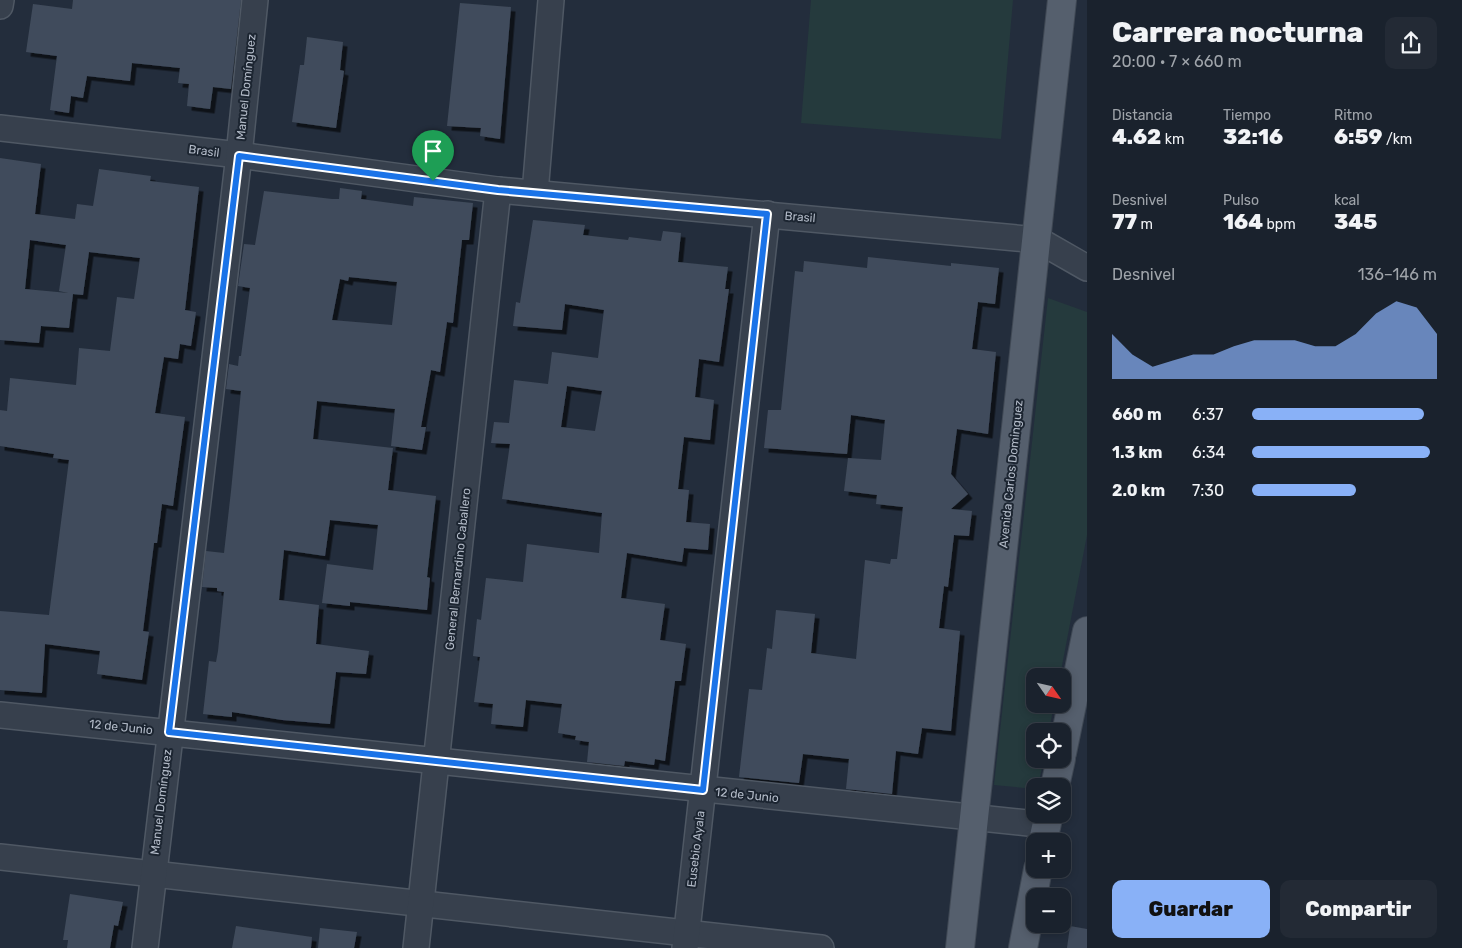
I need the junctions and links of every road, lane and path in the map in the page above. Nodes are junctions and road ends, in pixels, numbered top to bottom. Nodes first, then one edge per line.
1 (1, 0) edge
2 (255, 0) edge
3 (551, 0) edge
4 (1062, 0) edge
5 (0, 6) edge
6 (0, 128) edge
7 (239, 156) junction
8 (498, 190) junction
9 (535, 193) junction
10 (767, 214) junction
11 (1038, 240) junction
12 (1087, 268) edge
13 (1087, 631) edge
14 (1081, 696) edge
15 (0, 715) edge
16 (1071, 725) edge
17 (169, 732) junction
18 (438, 762) junction
19 (703, 790) junction
20 (973, 818) junction
21 (1046, 827) edge
22 (0, 857) edge
23 (152, 874) junction
24 (1036, 878) edge
25 (421, 903) junction
26 (685, 941) edge
27 (145, 948) edge
28 (416, 948) edge
29 (821, 948) edge
30 (960, 948) edge
31 (1023, 948) edge

1 - 5 street
2 - 7 street, Manuel Domínguez
3 - 9 street
4 - 11 main road, Avenida Carlos Dominguez
6 - 7 street, Brasil
7 - 8 street, Brasil
7 - 17 street, Manuel Domínguez
8 - 9 street, Brasil
8 - 18 street, General Bernardino Caballero
9 - 10 street, Brasil
10 - 11 street, Brasil
10 - 19 street, Eusebio Ayala
11 - 12 street, Brasil
11 - 20 main road, Avenida Carlos Dominguez
13 - 14 main road
14 - 16 main road
15 - 17 street, 12 de Junio
17 - 18 street, 12 de Junio
17 - 23 street, Manuel Domínguez
18 - 19 street, 12 de Junio
18 - 25 street, General Bernardino Caballero
19 - 20 street, 12 de Junio
19 - 26 street, Eusebio Ayala
20 - 21 street, 12 de Junio
20 - 30 main road, Avenida Carlos Dominguez
22 - 23 street
23 - 25 street
23 - 27 street, Manuel Domínguez
24 - 31 main road
25 - 26 street
25 - 28 street, General Bernardino Caballero
26 - 29 street

